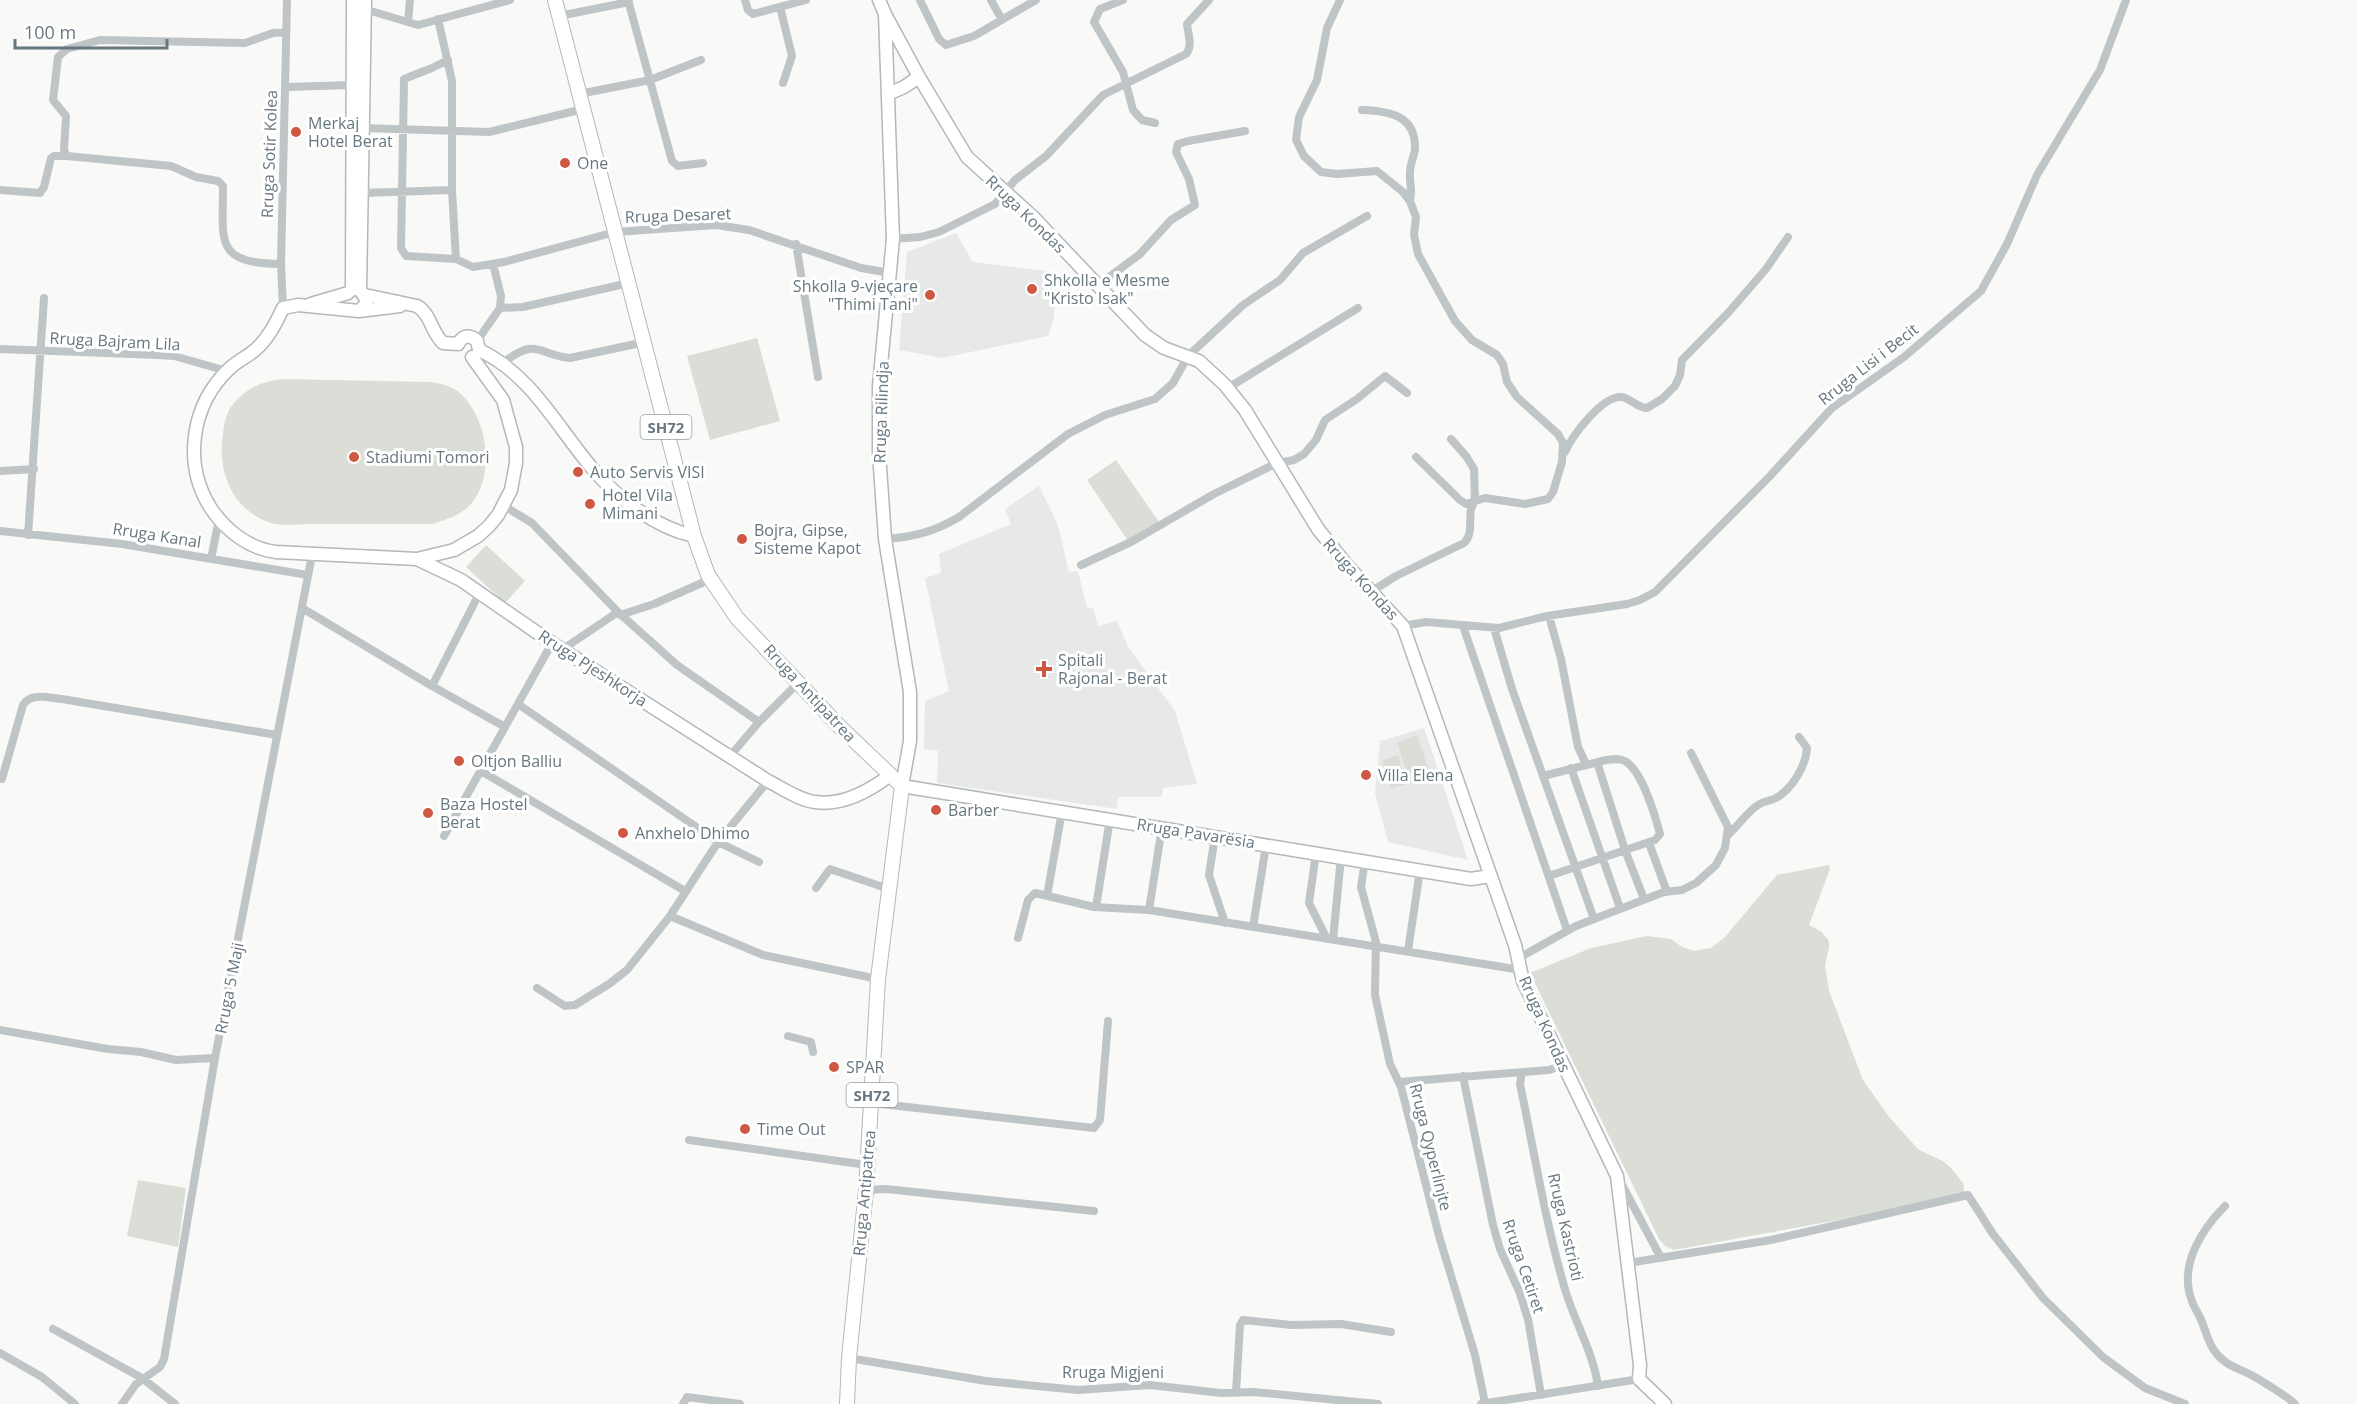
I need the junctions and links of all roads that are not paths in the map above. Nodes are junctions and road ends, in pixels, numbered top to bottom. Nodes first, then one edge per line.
1 (287, 0) edge
2 (353, 0) edge
3 (410, 0) edge
4 (510, 0) edge
5 (555, 0) edge
6 (745, 0) edge
7 (806, 0) edge
8 (879, 0) edge
9 (920, 0) edge
10 (991, 0) edge
11 (1036, 0) edge
12 (1123, 0) edge
13 (1209, 0) edge
14 (1340, 0) edge
15 (2126, 0) edge
16 (629, 1) edge
17 (1106, 2) edge
18 (365, 4) edge
19 (599, 4) edge
20 (780, 7) junction
21 (885, 14) junction
22 (559, 16) junction
23 (438, 20) junction
24 (1002, 20) junction
25 (408, 22) junction
26 (286, 32) junction
27 (448, 60) junction
28 (701, 60) dead end
29 (919, 77) junction
30 (650, 80) junction
31 (783, 83) dead end
32 (352, 85) junction
33 (1126, 85) junction
34 (286, 87) junction
35 (579, 93) junction
36 (888, 94) junction
37 (583, 109) junction
38 (1362, 110) dead end
39 (1155, 123) dead end
40 (363, 128) junction
41 (404, 130) junction
42 (1245, 131) dead end
43 (452, 132) junction
44 (67, 156) junction
45 (703, 163) dead end
46 (0, 190) edge
47 (452, 190) junction
48 (403, 191) junction
49 (1006, 192) junction
50 (362, 193) junction
51 (1410, 201) junction
52 (1367, 216) dead end
53 (615, 232) junction
54 (1788, 237) dead end
55 (893, 239) junction
56 (796, 244) junction
57 (456, 259) junction
58 (281, 264) junction
59 (493, 264) junction
60 (890, 273) junction
61 (629, 283) junction
62 (1097, 286) junction
63 (356, 292) junction
64 (44, 298) dead end
65 (413, 304) junction
66 (304, 306) junction
67 (283, 308) junction
68 (500, 308) junction
69 (1358, 308) dead end
70 (354, 310) junction
71 (645, 342) junction
72 (0, 349) edge
73 (476, 350) junction
74 (40, 351) junction
75 (1188, 356) junction
76 (503, 363) junction
77 (227, 370) junction
78 (818, 377) dead end
79 (1228, 388) junction
80 (1407, 393) dead end
81 (1451, 439) dead end
82 (1563, 455) junction
83 (1416, 457) dead end
84 (1277, 463) junction
85 (34, 469) junction
86 (0, 471) edge
87 (1475, 501) junction
88 (504, 506) junction
89 (219, 519) junction
90 (0, 531) edge
91 (28, 534) junction
92 (694, 536) junction
93 (885, 539) junction
94 (312, 555) junction
95 (211, 559) junction
96 (417, 559) junction
97 (1081, 565) dead end
98 (308, 575) junction
99 (711, 579) junction
100 (1372, 591) junction
101 (480, 592) junction
102 (302, 608) junction
103 (619, 614) junction
104 (1549, 616) junction
105 (1403, 626) junction
106 (1463, 626) junction
107 (1494, 628) junction
108 (557, 646) junction
109 (799, 682) junction
110 (432, 686) junction
111 (518, 704) junction
112 (759, 722) junction
113 (506, 727) junction
114 (277, 735) junction
115 (1799, 737) dead end
116 (1691, 753) dead end
117 (730, 756) junction
118 (1597, 762) junction
119 (1586, 764) junction
120 (1571, 768) junction
121 (481, 771) junction
122 (889, 776) junction
123 (1543, 776) junction
124 (2, 779) dead end
125 (768, 781) junction
126 (902, 786) junction
127 (1062, 811) junction
128 (1110, 819) junction
129 (1162, 828) junction
130 (1728, 835) junction
131 (444, 836) dead end
132 (1215, 836) junction
133 (718, 842) junction
134 (1649, 843) junction
135 (1266, 845) junction
136 (1625, 850) junction
137 (1316, 853) junction
138 (1341, 857) junction
139 (1602, 858) junction
140 (1365, 861) junction
141 (759, 862) dead end
142 (1576, 866) junction
143 (1420, 870) junction
144 (1490, 876) junction
145 (1549, 876) junction
146 (816, 888) dead end
147 (889, 889) junction
148 (685, 891) junction
149 (1667, 892) junction
150 (1047, 896) junction
151 (1644, 899) junction
152 (1096, 907) junction
153 (1620, 908) junction
154 (1149, 910) junction
155 (670, 915) junction
156 (1594, 919) junction
157 (1225, 923) junction
158 (1253, 927) junction
159 (1568, 930) junction
160 (1018, 938) dead end
161 (1330, 939) junction
162 (1376, 946) junction
163 (1408, 951) junction
164 (1520, 964) junction
165 (878, 979) junction
166 (537, 988) dead end
167 (1108, 1021) dead end
168 (0, 1030) edge
169 (788, 1036) dead end
170 (813, 1052) dead end
171 (215, 1058) junction
172 (1563, 1065) junction
173 (1522, 1072) junction
174 (1463, 1076) junction
175 (1399, 1082) junction
176 (872, 1103) junction
177 (689, 1140) dead end
178 (867, 1165) junction
179 (1617, 1176) junction
180 (866, 1190) junction
181 (2225, 1206) dead end
182 (1094, 1211) dead end
183 (1661, 1258) junction
184 (1628, 1263) junction
185 (53, 1329) dead end
186 (1391, 1332) dead end
187 (0, 1353) edge
188 (849, 1358) junction
189 (142, 1378) junction
190 (1639, 1378) junction
191 (1598, 1386) junction
192 (1236, 1392) junction
193 (1541, 1395) junction
194 (75, 1404) edge
195 (122, 1404) edge
196 (175, 1404) edge
197 (683, 1404) edge
198 (740, 1404) edge
199 (847, 1404) edge
200 (1378, 1404) edge
201 (1483, 1404) edge
202 (1665, 1404) edge
203 (2185, 1404) edge
204 (2295, 1404) edge

1 - 26 street, Rruga Sotir Kolea
2 - 32 street
3 - 25 street
4 - 23 street
5 - 22 main road, Rruga Antipatrea / SH72
6 - 20 street
7 - 20 street
8 - 21 street, Rruga Rilindja
9 - 24 street
10 - 24 street
11 - 24 street
12 - 17 street
13 - 33 street
14 - 51 street
15 - 104 street, Rruga Lisi i Becit
16 - 19 street
16 - 30 street
17 - 33 street
18 - 25 street
18 - 40 street
19 - 22 street
20 - 31 street
21 - 29 street, Rruga Kondas
21 - 36 street, Rruga Rilindja
22 - 35 main road, Rruga Antipatrea / SH72
23 - 25 street
23 - 27 street
26 - 34 street, Rruga Sotir Kolea
26 - 44 street
27 - 41 street
27 - 43 street
28 - 30 street
29 - 36 street
29 - 49 street, Rruga Kondas
30 - 35 street
30 - 45 street
32 - 34 street
32 - 63 street
33 - 39 street
33 - 49 street
34 - 58 street, Rruga Sotir Kolea
35 - 37 main road, Rruga Antipatrea / SH72
36 - 55 street, Rruga Rilindja
37 - 43 street
37 - 53 main road, Rruga Antipatrea / SH72
38 - 51 street
40 - 41 street
40 - 50 street
41 - 43 street
41 - 48 street
42 - 62 street
43 - 47 street
44 - 46 street
44 - 58 street
47 - 48 street
47 - 57 street
48 - 50 street
48 - 57 street, Rruga Desaret
49 - 55 street
49 - 62 street, Rruga Kondas
50 - 63 street
51 - 82 street
52 - 75 street
53 - 56 street, Rruga Desaret
53 - 59 street, Rruga Desaret
53 - 61 main road, Rruga Antipatrea / SH72
54 - 82 street
55 - 60 street, Rruga Rilindja
56 - 60 street, Rruga Desaret
56 - 78 street
57 - 59 street, Rruga Desaret
58 - 67 street, Rruga Sotir Kolea
59 - 68 street
60 - 93 street, Rruga Rilindja
61 - 68 street
61 - 71 main road, Rruga Antipatrea / SH72
62 - 75 street, Rruga Kondas
63 - 65 street
63 - 66 street
63 - 70 street
63 - 70 street
64 - 74 street
65 - 70 street
65 - 73 street
66 - 67 street
66 - 70 street
67 - 77 street
68 - 73 street
69 - 79 street
71 - 76 street
71 - 92 main road, Rruga Antipatrea / SH72
72 - 74 street, Rruga Bajram Lila
73 - 76 street
73 - 88 street
74 - 77 street, Rruga Bajram Lila
74 - 85 street
75 - 79 street, Rruga Kondas
75 - 93 street
76 - 92 street
77 - 89 street
79 - 84 street, Rruga Kondas
80 - 84 street
81 - 87 street
82 - 87 street
83 - 87 street
84 - 97 street
84 - 100 street, Rruga Kondas
85 - 86 street
85 - 91 street
87 - 100 street
88 - 96 street
88 - 103 street
89 - 94 street
89 - 95 street
90 - 91 street, Rruga Kanal
91 - 95 street, Rruga Kanal
92 - 99 main road, Rruga Antipatrea / SH72
93 - 126 street, Rruga Rilindja
94 - 96 street
94 - 98 street, Rruga 5 Maji
95 - 98 street, Rruga Kanal
96 - 101 street, Rruga Pjeshkorja
98 - 102 street, Rruga 5 Maji
99 - 103 street
99 - 109 main road, Rruga Antipatrea / SH72
100 - 105 street, Rruga Kondas
101 - 108 street, Rruga Pjeshkorja
101 - 110 street
102 - 110 street
102 - 114 street, Rruga 5 Maji
103 - 108 street
103 - 112 street
104 - 107 street, Rruga Lisi i Becit
104 - 119 street
105 - 106 street, Rruga Lisi i Becit
105 - 144 street, Rruga Kondas
106 - 107 street, Rruga Lisi i Becit
106 - 145 street
107 - 123 street
108 - 111 street
108 - 117 street, Rruga Pjeshkorja
109 - 112 street
109 - 122 main road, Rruga Antipatrea / SH72
110 - 113 street
111 - 113 street
111 - 133 street
112 - 117 street
113 - 121 street
114 - 124 street
114 - 171 street, Rruga 5 Maji
115 - 130 street
116 - 130 street
117 - 125 street, Rruga Pjeshkorja
118 - 119 street
118 - 134 street
118 - 136 street
119 - 120 street
120 - 123 street
120 - 139 street
121 - 131 street
121 - 148 street
122 - 125 street, Rruga Pjeshkorja
122 - 126 main road, Rruga Antipatrea / SH72
123 - 142 street
125 - 133 street
126 - 127 street, Rruga Pavarësia
126 - 147 main road, Rruga Antipatrea / SH72
127 - 128 street, Rruga Pavarësia
127 - 150 street
128 - 129 street, Rruga Pavarësia
128 - 152 street
129 - 132 street, Rruga Pavarësia
129 - 154 street
130 - 149 street
132 - 135 street, Rruga Pavarësia
132 - 157 street
133 - 141 street
133 - 148 street
134 - 136 street
134 - 149 street
135 - 137 street, Rruga Pavarësia
135 - 158 street
136 - 139 street
136 - 151 street
137 - 138 street, Rruga Pavarësia
137 - 161 street
138 - 140 street, Rruga Pavarësia
138 - 161 street
139 - 142 street
139 - 153 street
140 - 143 street, Rruga Pavarësia
140 - 162 street, Rruga Qyperlinjte
142 - 145 street
142 - 156 street
143 - 144 street, Rruga Pavarësia
143 - 163 street
144 - 164 street, Rruga Kondas
145 - 159 street
146 - 147 street
147 - 165 main road, Rruga Antipatrea / SH72
148 - 155 street
149 - 151 street
150 - 152 street
150 - 160 street
151 - 153 street
152 - 154 street
153 - 156 street
154 - 157 street
155 - 165 street
155 - 166 street
156 - 159 street
157 - 158 street
158 - 161 street
159 - 164 street
161 - 162 street
162 - 163 street
162 - 175 street, Rruga Qyperlinjte
163 - 164 street
164 - 172 street, Rruga Kondas
165 - 176 main road, Rruga Antipatrea / SH72
167 - 176 street
168 - 171 street
169 - 170 street
171 - 189 street, Rruga 5 Maji
172 - 173 street
172 - 179 street, Rruga Kondas
173 - 174 street
173 - 191 street, Rruga Kastrioti
174 - 175 street
174 - 193 street, Rruga Cetiret
175 - 201 street, Rruga Qyperlinjte
176 - 178 main road, Rruga Antipatrea / SH72
177 - 178 street
178 - 180 main road, Rruga Antipatrea / SH72
179 - 183 street
179 - 184 street, Rruga Kondas
180 - 182 street
180 - 188 main road, Rruga Antipatrea / SH72
181 - 204 street
183 - 184 street
183 - 203 street
184 - 190 street, Rruga Kondas
185 - 189 street
186 - 192 street
187 - 194 street
188 - 192 street, Rruga Migjeni
188 - 199 main road, Rruga Antipatrea / SH72
189 - 195 street, Rruga 5 Maji
189 - 196 street
190 - 191 street
190 - 202 street
191 - 193 street
192 - 200 street, Rruga Migjeni
193 - 201 street
197 - 198 street

